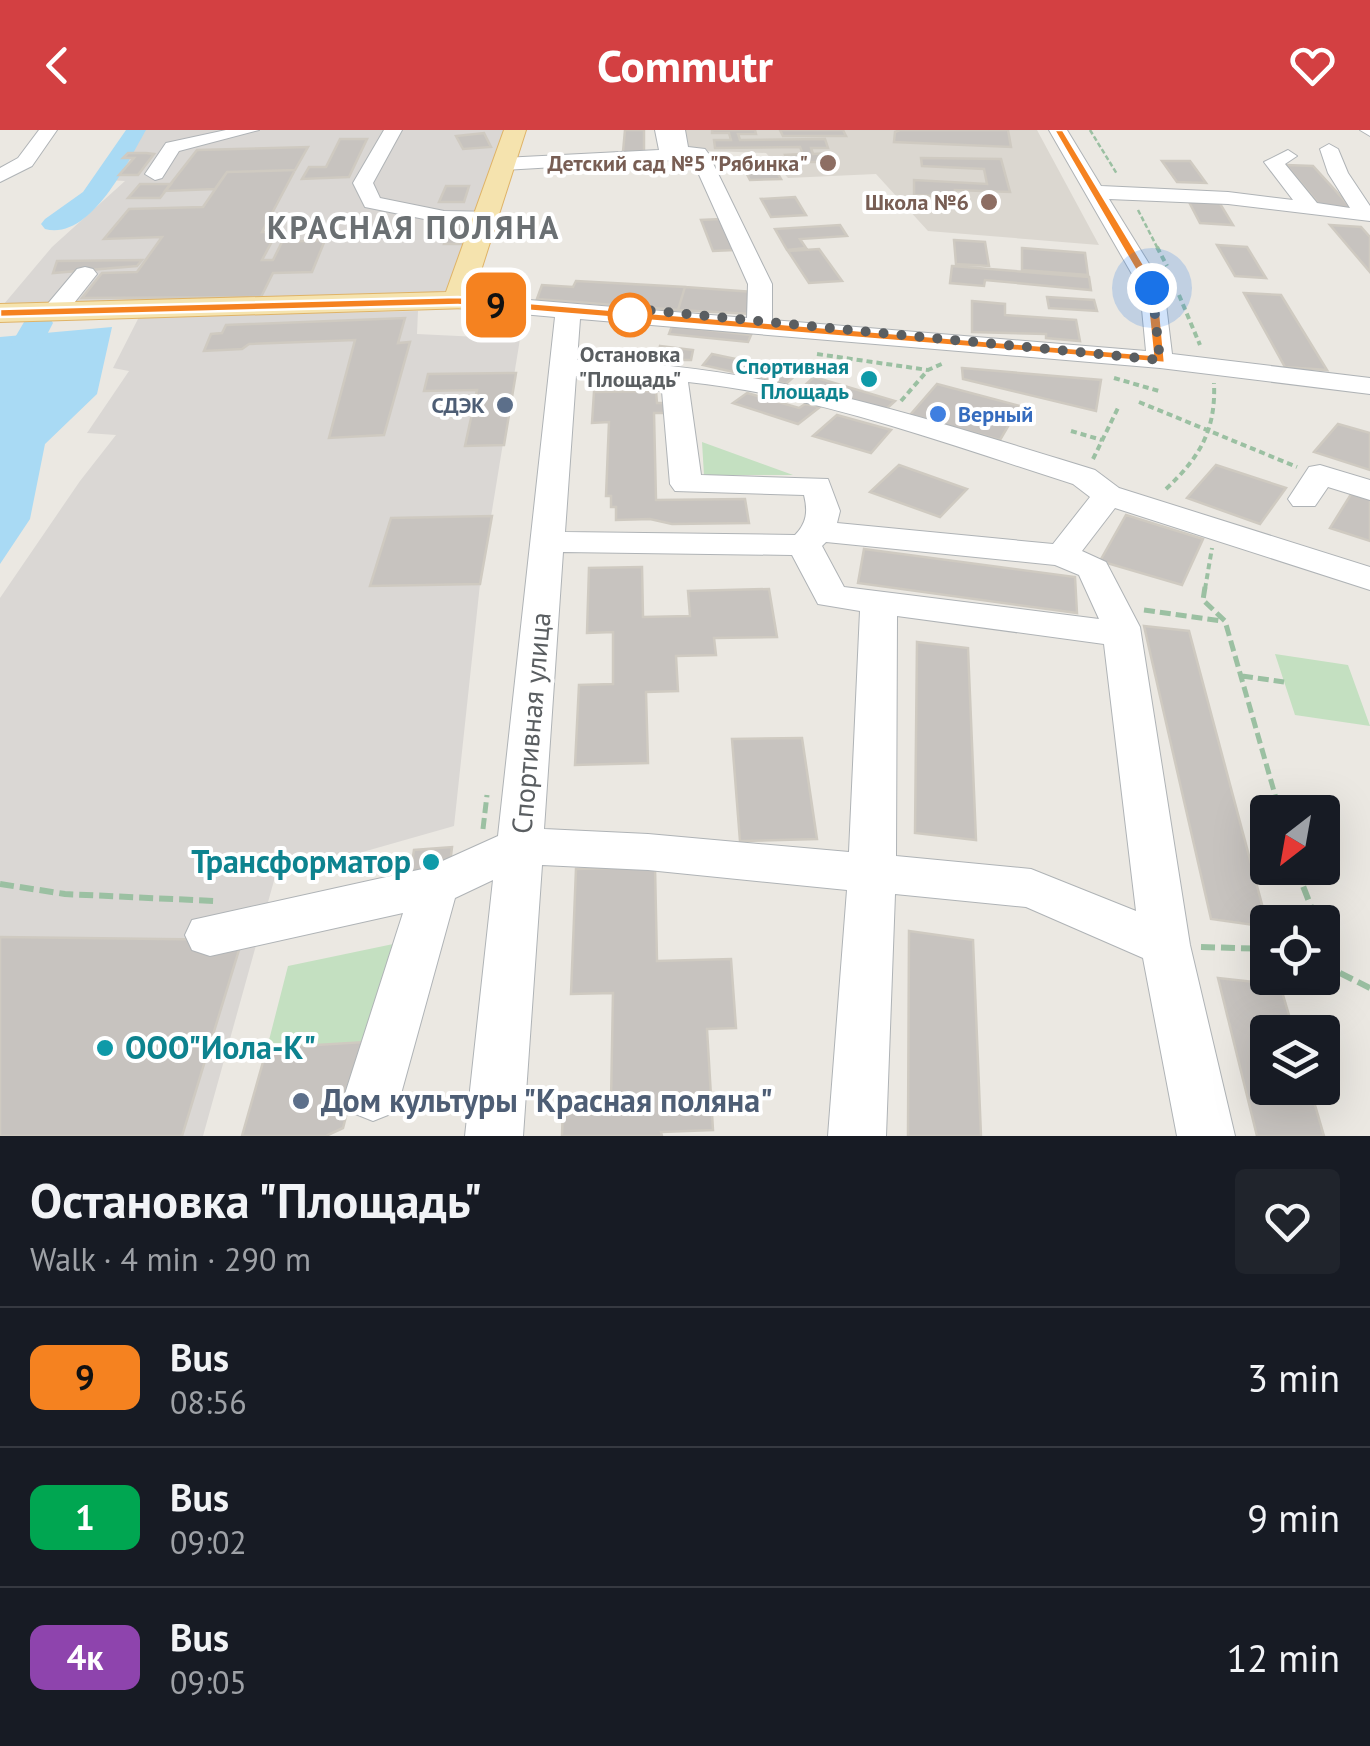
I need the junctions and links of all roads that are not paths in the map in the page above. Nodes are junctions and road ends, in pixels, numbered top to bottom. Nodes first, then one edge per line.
1 (48, 130) edge
2 (250, 130) edge
3 (393, 130) edge
4 (515, 130) edge
5 (664, 130) edge
6 (676, 130) edge
7 (1058, 130) edge
8 (1329, 149) dead end
9 (1288, 156) dead end
10 (503, 164) junction
11 (155, 174) dead end
12 (0, 176) edge
13 (1094, 192) junction
14 (1310, 208) junction
15 (488, 216) junction
16 (1369, 217) edge
17 (85, 274) dead end
18 (458, 301) junction
19 (568, 310) junction
20 (54, 312) junction
21 (0, 313) edge
22 (759, 324) junction
23 (1160, 360) junction
24 (562, 376) junction
25 (1370, 386) edge
26 (1096, 486) junction
27 (1311, 488) road end
28 (1370, 490) edge
29 (811, 538) junction
30 (547, 542) junction
31 (1062, 554) junction
32 (1370, 579) edge
33 (879, 602) junction
34 (1116, 619) junction
35 (520, 846) junction
36 (872, 873) junction
37 (435, 886) junction
38 (215, 918) road end
39 (1165, 946) junction
40 (373, 1094) dead end
41 (494, 1136) edge
42 (857, 1136) edge
43 (1206, 1136) edge

1 - 12 street
2 - 11 street
3 - 15 street
4 - 10 main road
5 - 10 street
6 - 22 street
7 - 13 street
8 - 16 street
9 - 14 street
10 - 15 main road
13 - 14 street
13 - 23 street
14 - 16 street
15 - 18 main road
17 - 20 street
18 - 19 street
18 - 20 main road
19 - 22 street
19 - 24 street, Спортивная улица
20 - 21 main road
22 - 23 street
23 - 25 street
24 - 26 street
24 - 29 street
24 - 30 street, Спортивная улица
26 - 31 street
26 - 32 street
27 - 28 street
29 - 30 street
29 - 31 street
29 - 33 street
30 - 35 street, Спортивная улица
31 - 34 street
33 - 34 street
33 - 36 street
34 - 39 street
35 - 36 street
35 - 37 street
35 - 41 street, Спортивная улица
36 - 39 street
36 - 42 street
37 - 38 street
37 - 40 street
39 - 43 street

